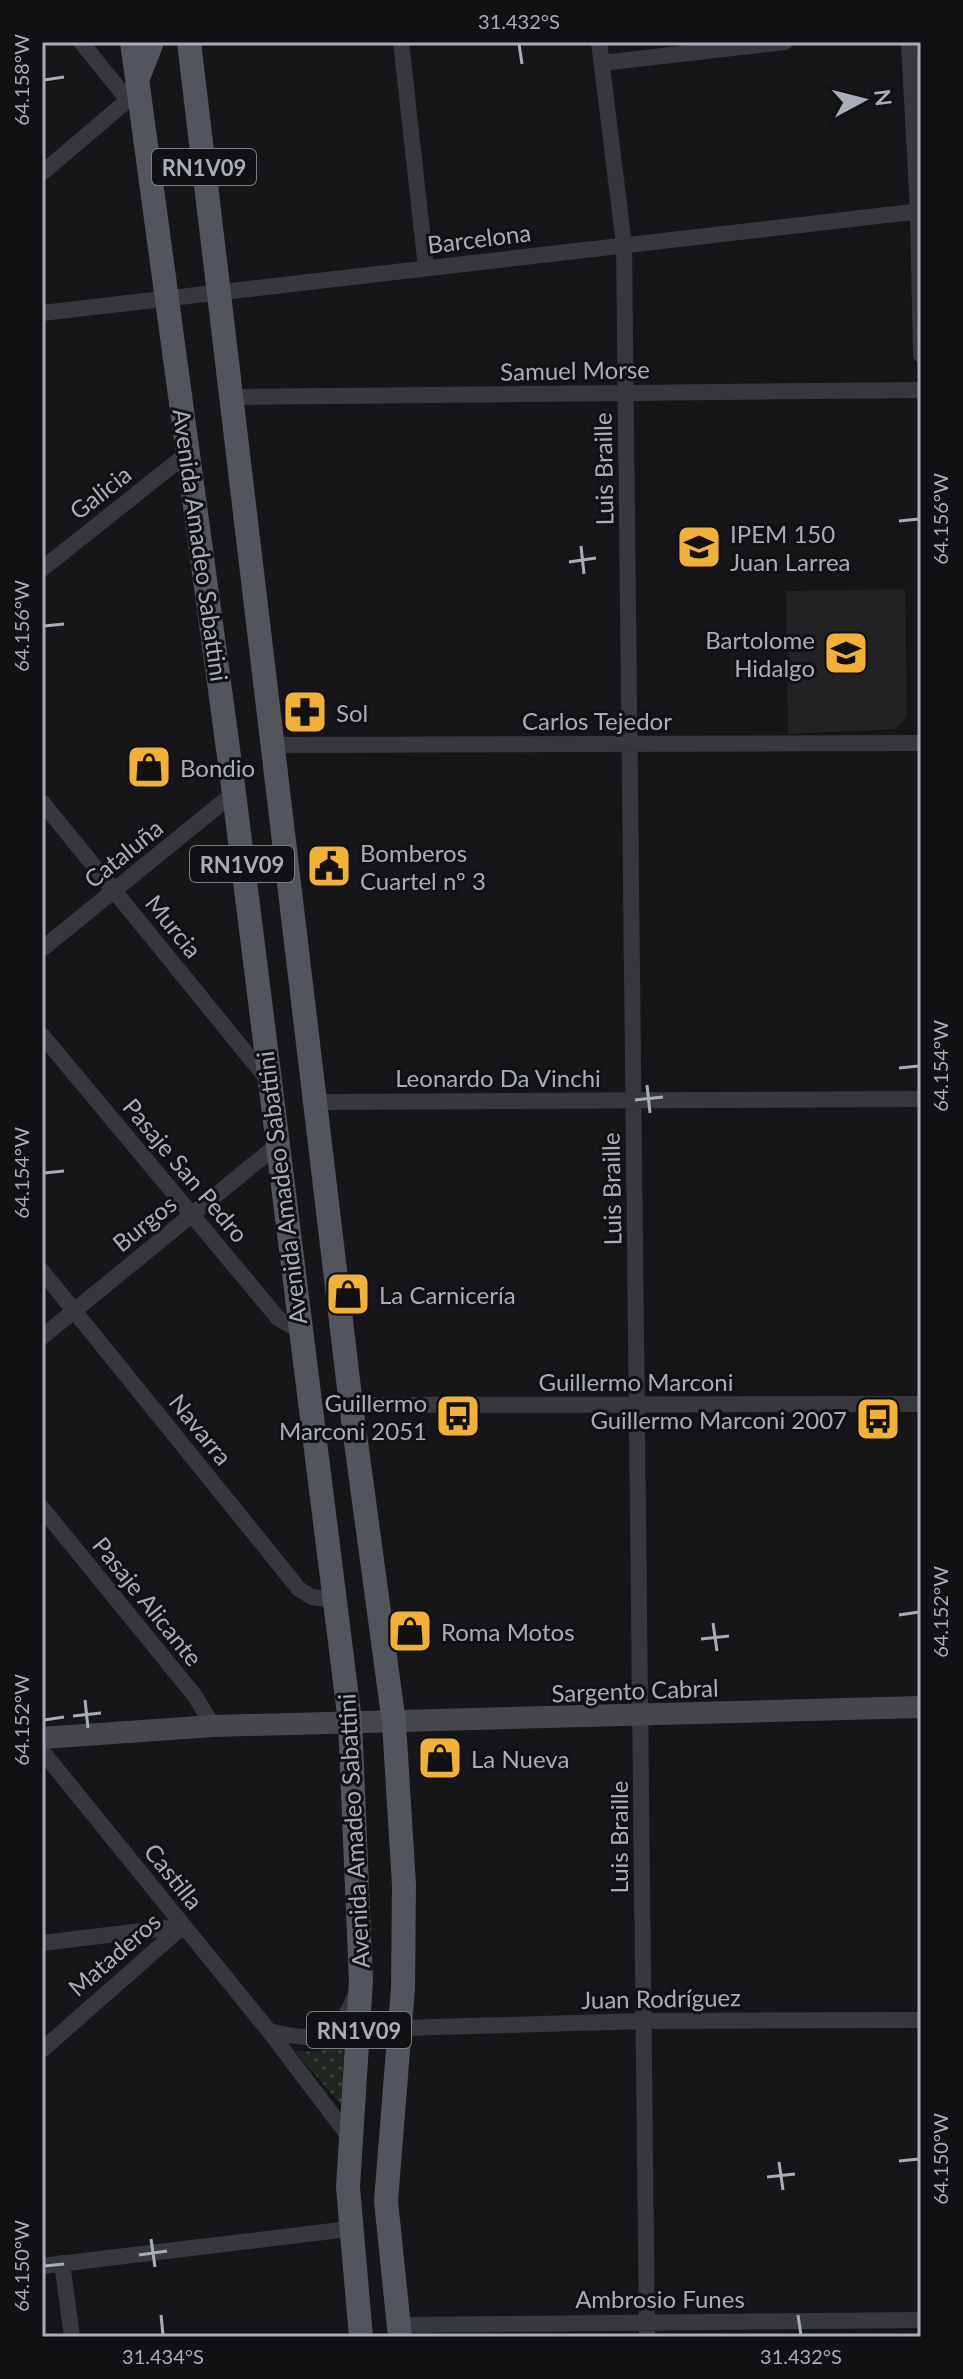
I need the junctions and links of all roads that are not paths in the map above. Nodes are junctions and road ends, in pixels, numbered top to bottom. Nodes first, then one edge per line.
1 (81, 42) edge
2 (132, 42) edge
3 (152, 42) edge
4 (189, 42) edge
5 (401, 42) edge
6 (599, 42) edge
7 (785, 42) edge
8 (909, 42) edge
9 (602, 63) junction
10 (136, 93) junction
11 (42, 173) edge
12 (920, 211) edge
13 (624, 245) junction
14 (426, 268) junction
15 (220, 291) junction
16 (167, 299) junction
17 (42, 313) edge
18 (921, 355) edge
19 (921, 390) edge
20 (626, 394) junction
21 (230, 397) junction
22 (188, 453) junction
23 (42, 569) edge
24 (921, 743) edge
25 (630, 744) junction
26 (272, 745) junction
27 (234, 793) junction
28 (42, 802) edge
29 (114, 891) junction
30 (42, 949) edge
31 (42, 1035) edge
32 (268, 1081) junction
33 (921, 1099) edge
34 (634, 1101) junction
35 (316, 1102) junction
36 (276, 1146) junction
37 (192, 1215) junction
38 (42, 1271) edge
39 (74, 1310) junction
40 (298, 1330) junction
41 (42, 1337) edge
42 (921, 1404) edge
43 (351, 1405) junction
44 (637, 1405) junction
45 (42, 1508) edge
46 (333, 1600) junction
47 (921, 1707) edge
48 (641, 1717) junction
49 (350, 1722) junction
50 (394, 1723) junction
51 (213, 1726) junction
52 (42, 1738) edge
53 (42, 1751) edge
54 (183, 1926) junction
55 (42, 1943) edge
56 (361, 1981) junction
57 (921, 2020) edge
58 (644, 2021) junction
59 (402, 2028) junction
60 (269, 2031) junction
61 (42, 2050) edge
62 (350, 2138) junction
63 (349, 2229) junction
64 (62, 2263) junction
65 (42, 2266) edge
66 (921, 2320) edge
67 (647, 2329) edge
68 (399, 2331) edge
69 (72, 2337) edge
70 (361, 2337) edge

1 - 10 street
2 - 10 main road, Avenida Amadeo Sabattini / RN1V09
3 - 10 main road
4 - 15 main road, Avenida Amadeo Sabattini / RN1V09
5 - 14 street
6 - 9 street, Luis Braille
7 - 9 street
8 - 12 street
9 - 13 street, Luis Braille
10 - 11 street
10 - 16 main road, Avenida Amadeo Sabattini / RN1V09
12 - 13 street, Barcelona
12 - 18 street
13 - 14 street, Barcelona
13 - 20 street, Luis Braille
14 - 15 street, Barcelona
15 - 16 street, Barcelona
15 - 21 main road, Avenida Amadeo Sabattini / RN1V09
16 - 17 street, Barcelona
16 - 22 main road, Avenida Amadeo Sabattini / RN1V09
19 - 20 street, Samuel Morse
20 - 21 street, Samuel Morse
20 - 25 street, Luis Braille
21 - 26 main road, Avenida Amadeo Sabattini / RN1V09
22 - 23 street, Galicia
22 - 27 main road, Avenida Amadeo Sabattini / RN1V09
24 - 25 street, Carlos Tejedor
25 - 26 street, Carlos Tejedor
25 - 34 street, Luis Braille
26 - 35 main road, Avenida Amadeo Sabattini / RN1V09
27 - 29 street, Cataluña
27 - 32 main road, Avenida Amadeo Sabattini / RN1V09
28 - 29 street, Murcia
29 - 30 street, Cataluña
29 - 32 street, Murcia
31 - 37 street, Pasaje San Pedro
32 - 36 main road, Avenida Amadeo Sabattini / RN1V09
33 - 34 street, Leonardo Da Vinchi
34 - 35 street, Leonardo Da Vinchi
34 - 44 street, Luis Braille
35 - 43 main road, Avenida Amadeo Sabattini / RN1V09
36 - 37 street, Burgos
36 - 40 main road, Avenida Amadeo Sabattini / RN1V09
37 - 39 street, Burgos
37 - 40 street, Pasaje San Pedro
38 - 39 street, Navarra
39 - 41 street, Burgos
39 - 46 street, Navarra
40 - 46 main road, Avenida Amadeo Sabattini / RN1V09
42 - 44 street, Guillermo Marconi
43 - 44 street, Guillermo Marconi
43 - 50 main road, Avenida Amadeo Sabattini / RN1V09
44 - 48 street, Luis Braille
45 - 51 street, Pasaje Alicante
46 - 49 main road, Avenida Amadeo Sabattini / RN1V09
47 - 48 street, Sargento Cabral
48 - 50 street, Sargento Cabral
48 - 58 street, Luis Braille
49 - 50 street, Sargento Cabral
49 - 51 street, Sargento Cabral
49 - 56 main road, Avenida Amadeo Sabattini / RN1V09
50 - 59 main road, Avenida Amadeo Sabattini / RN1V09
51 - 52 street, Sargento Cabral
53 - 54 street, Castilla
54 - 55 street
54 - 60 street, Castilla
54 - 61 street, Mataderos
56 - 60 street
56 - 62 main road, Avenida Amadeo Sabattini / RN1V09
57 - 58 street, Juan Rodríguez
58 - 59 street, Juan Rodríguez
58 - 67 street, Luis Braille
59 - 68 main road, Avenida Amadeo Sabattini / RN1V09
60 - 62 street, Castilla
62 - 63 main road, Avenida Amadeo Sabattini / RN1V09
63 - 64 street
63 - 70 main road, Avenida Amadeo Sabattini / RN1V09
64 - 65 street
64 - 69 street
66 - 67 street, Ambrosio Funes
67 - 68 street, Ambrosio Funes

